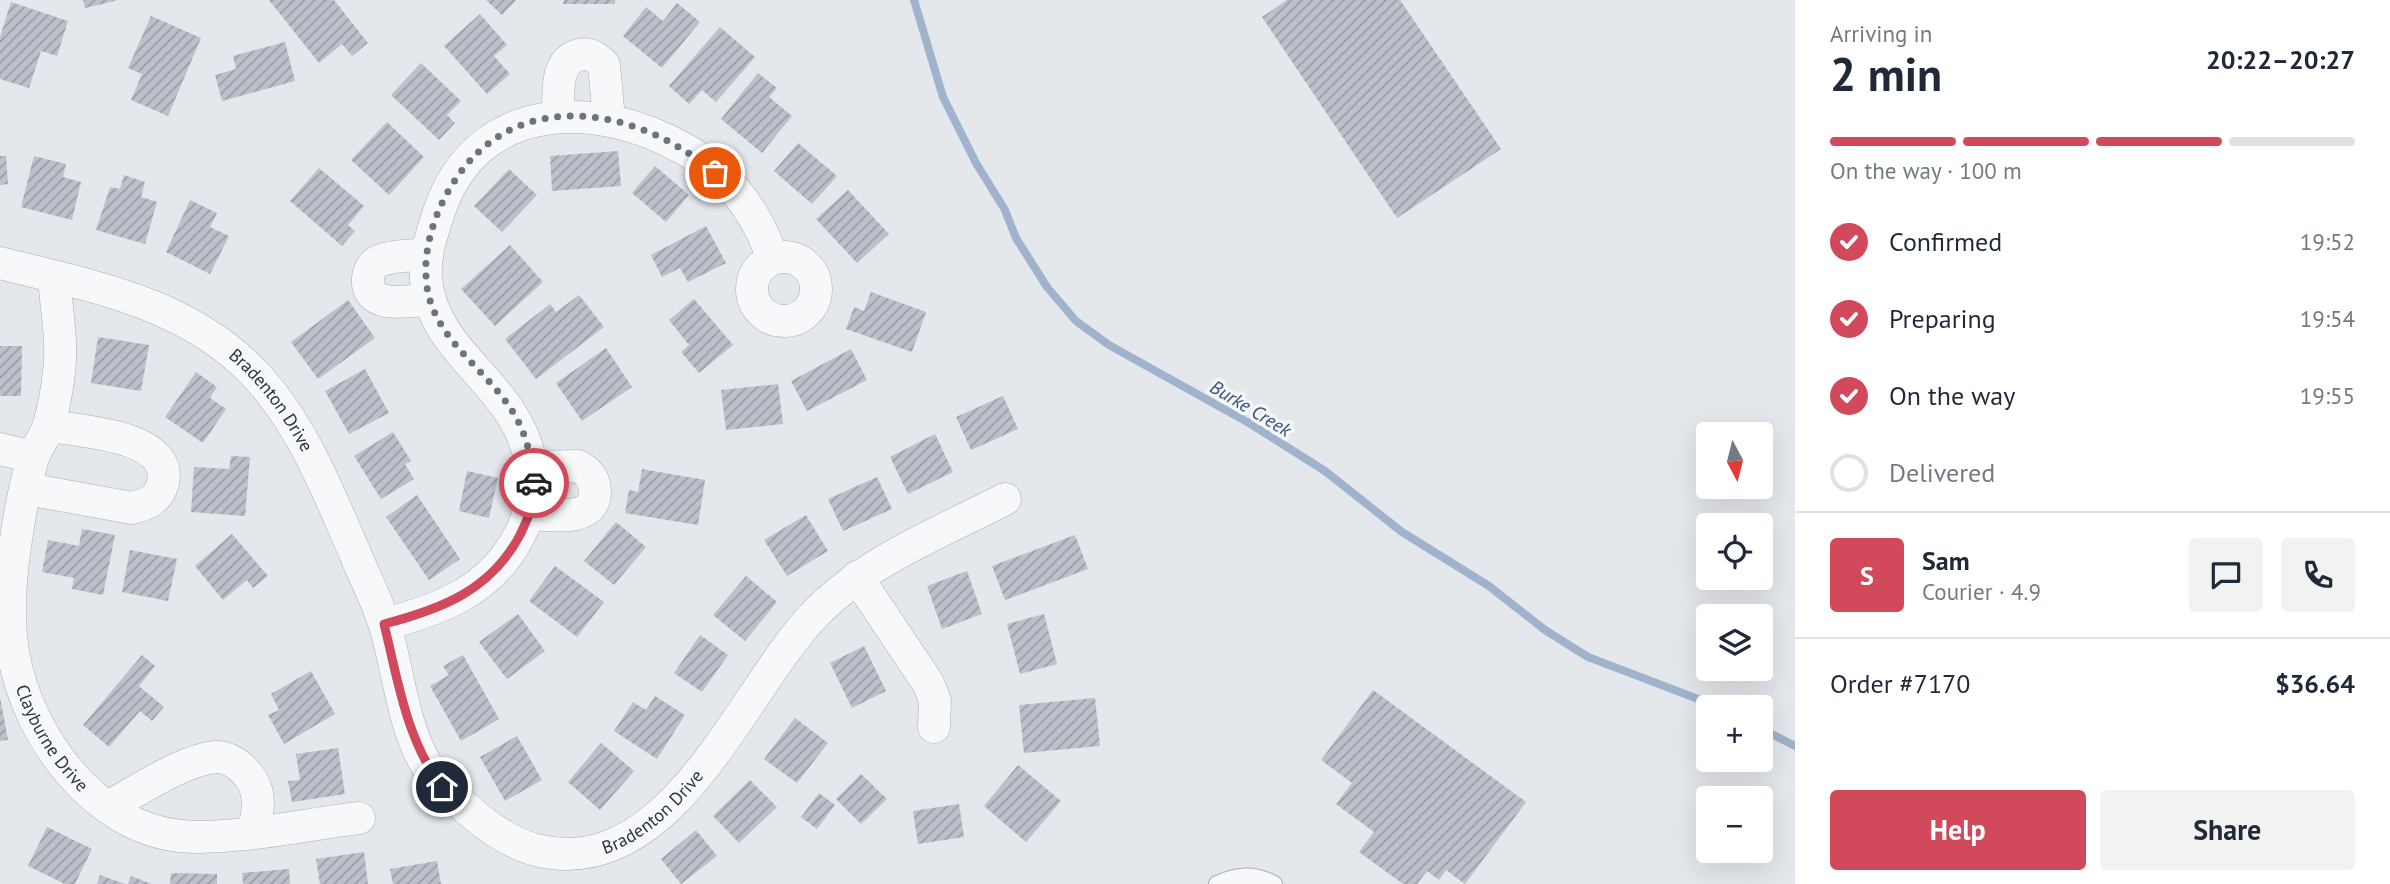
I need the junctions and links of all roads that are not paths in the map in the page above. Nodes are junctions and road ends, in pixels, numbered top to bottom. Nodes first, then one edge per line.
1 (558, 116) junction
2 (609, 119) junction
3 (427, 254) junction
4 (773, 259) dead end
5 (0, 263) edge
6 (54, 277) junction
7 (429, 299) junction
8 (49, 426) junction
9 (0, 449) edge
10 (33, 457) junction
11 (532, 467) junction
12 (27, 489) junction
13 (1004, 499) dead end
14 (530, 514) junction
15 (857, 577) junction
16 (384, 624) junction
17 (7, 658) edge
18 (934, 727) dead end
19 (108, 807) junction
20 (359, 818) dead end
21 (253, 831) junction
22 (1217, 884) edge
23 (1273, 884) edge

1 - 2 street
1 - 2 street
1 - 3 street
2 - 4 street
3 - 7 street
3 - 7 street
5 - 6 street, Bradenton Drive
6 - 8 street, Clayburne Drive
6 - 16 street, Bradenton Drive
7 - 11 street
8 - 10 street, Clayburne Drive
8 - 12 street
9 - 10 street
10 - 12 street, Clayburne Drive
11 - 14 street
11 - 14 street
12 - 17 street, Clayburne Drive
13 - 15 street, Bradenton Drive
14 - 16 street
15 - 16 street, Bradenton Drive
15 - 18 street
17 - 19 street, Clayburne Drive
19 - 21 street, Clayburne Drive
19 - 21 street
20 - 21 street, Clayburne Drive
22 - 23 lane

